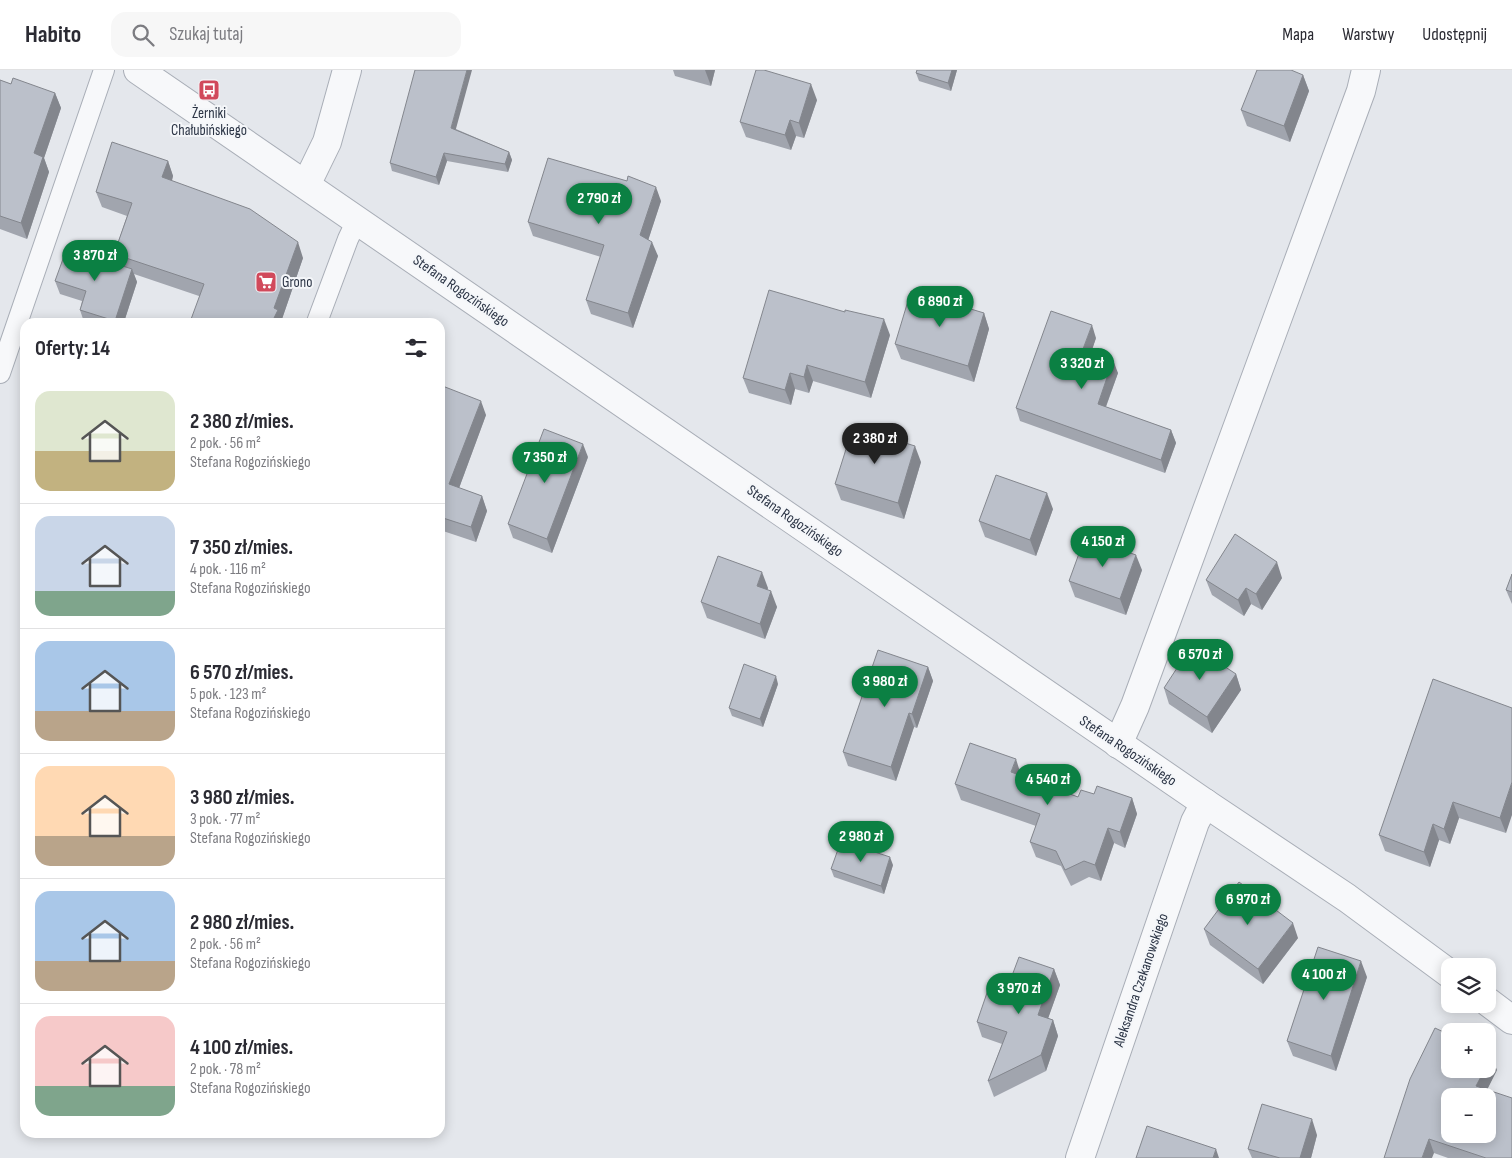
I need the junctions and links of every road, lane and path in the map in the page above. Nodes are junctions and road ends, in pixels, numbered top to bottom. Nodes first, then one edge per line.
1 (104, 70) edge
2 (138, 70) edge
3 (347, 70) edge
4 (1366, 70) edge
5 (306, 185) junction
6 (357, 220) junction
7 (318, 318) edge
8 (0, 373) edge
9 (1118, 744) junction
10 (1205, 803) junction
11 (1441, 967) edge
12 (1496, 1008) edge
13 (1512, 1020) edge
14 (1080, 1158) edge

1 - 8 lane
2 - 5 street, Stefana Rogozińskiego
3 - 5 street
4 - 9 street
5 - 6 street, Stefana Rogozińskiego
6 - 7 lane
6 - 9 street, Stefana Rogozińskiego
9 - 10 street, Stefana Rogozińskiego
10 - 11 street, Stefana Rogozińskiego
10 - 14 street, Aleksandra Czekanowskiego
12 - 13 street

